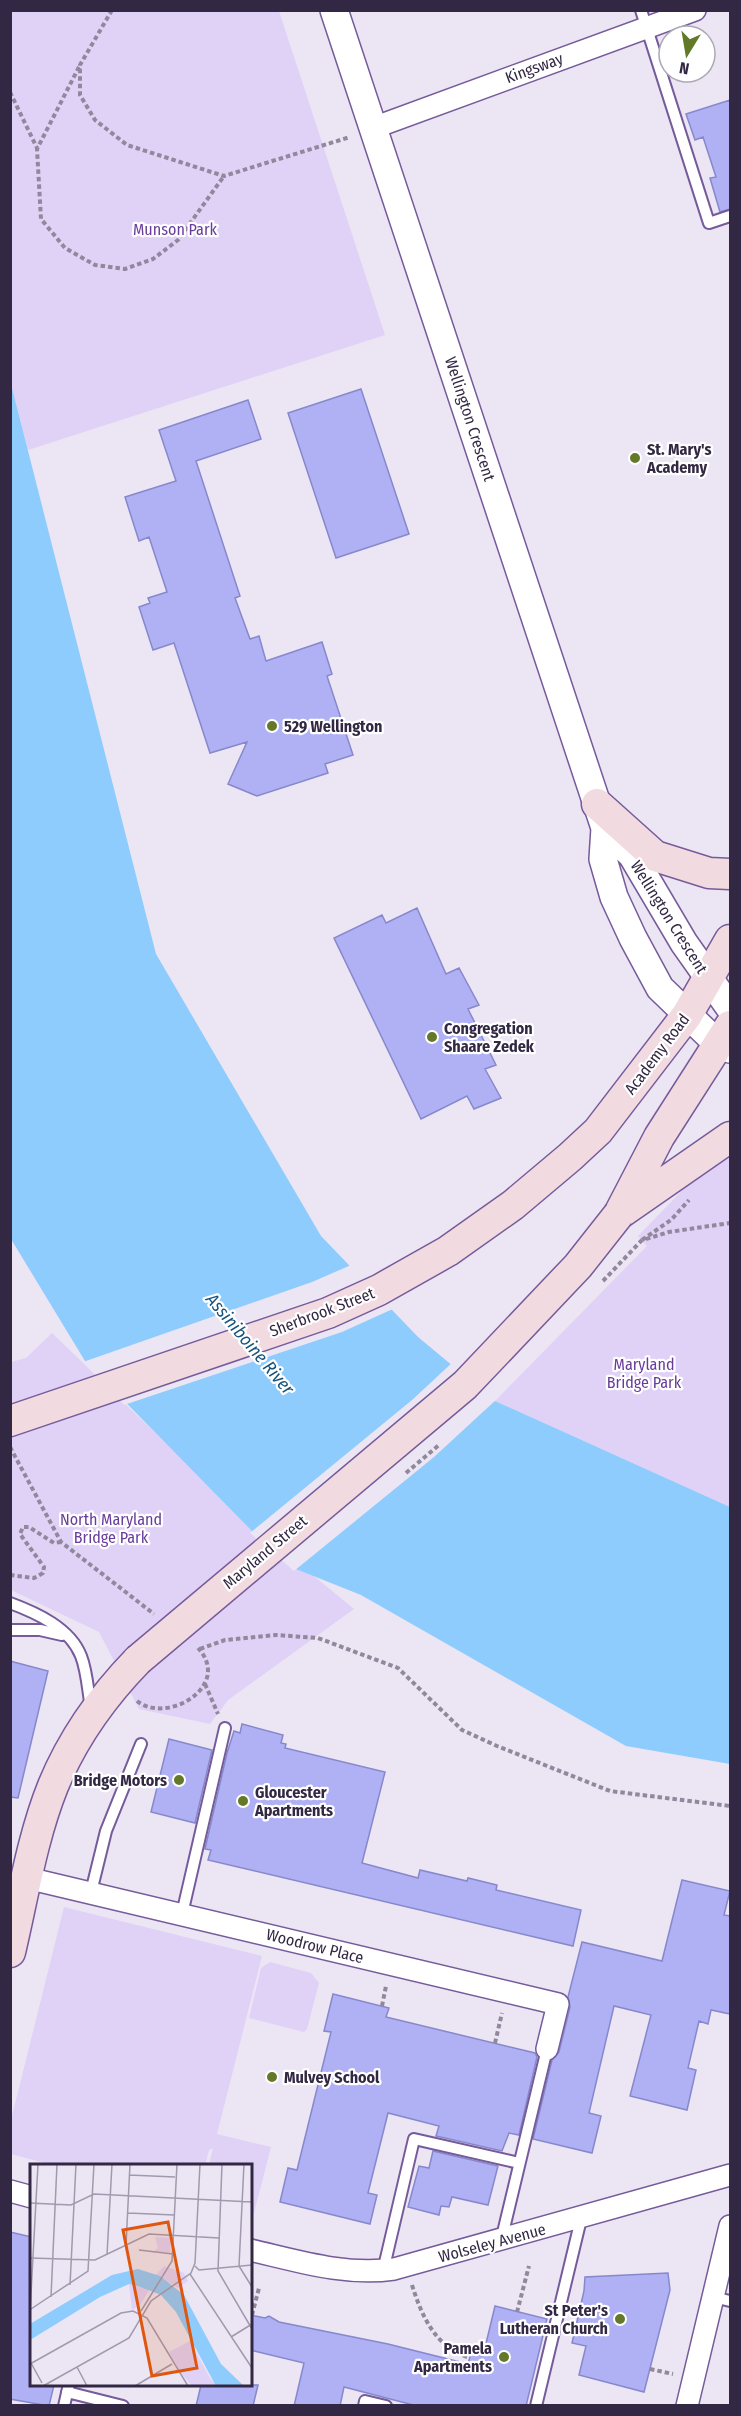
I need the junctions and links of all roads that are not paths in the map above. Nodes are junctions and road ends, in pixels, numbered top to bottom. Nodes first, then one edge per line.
1 (334, 10) edge
2 (695, 10) edge
3 (644, 19) edge
4 (373, 128) junction
5 (730, 216) edge
6 (601, 816) junction
7 (730, 874) edge
8 (730, 940) edge
9 (708, 980) junction
10 (730, 1008) edge
11 (687, 1016) junction
12 (727, 1040) edge
13 (730, 1137) edge
14 (570, 1157) joint
15 (620, 1214) junction
16 (10, 1421) edge
17 (10, 1603) edge
18 (10, 1630) edge
19 (68, 1638) junction
20 (92, 1717) junction
21 (225, 1728) road end
22 (141, 1744) dead end
23 (21, 1883) edge
24 (91, 1892) junction
25 (182, 1914) junction
26 (10, 1952) edge
27 (547, 2049) joint
28 (519, 2163) junction
29 (730, 2175) edge
30 (10, 2191) edge
31 (30, 2196) edge
32 (581, 2219) junction
33 (730, 2226) edge
34 (501, 2241) junction
35 (252, 2250) edge
36 (383, 2271) junction
37 (722, 2299) edge
38 (68, 2388) edge
39 (64, 2406) edge
40 (123, 2406) edge
41 (364, 2406) edge
42 (386, 2406) edge
43 (536, 2406) edge
44 (687, 2406) edge

1 - 4 street, Wellington Crescent
2 - 3 street, Kingsway
3 - 4 street, Kingsway
3 - 5 lane
4 - 6 street, Wellington Crescent
6 - 7 main road
6 - 9 street, Wellington Crescent
6 - 11 street, Wellington Crescent
8 - 9 main road, Academy Road
9 - 10 street, Wellington Crescent
9 - 11 main road, Academy Road
11 - 12 street, Wellington Crescent
11 - 14 main road, Academy Road
12 - 15 main road
13 - 15 main road
14 - 16 main road, Sherbrook Street
15 - 20 main road, Maryland Street, bridge
17 - 19 lane
18 - 19 lane
19 - 20 lane
20 - 23 main road, Maryland Street
21 - 25 lane
22 - 24 lane
23 - 24 street, Woodrow Place
23 - 26 main road, Maryland Street
24 - 25 street, Woodrow Place
25 - 27 street, Woodrow Place
27 - 28 lane
28 - 34 lane
28 - 36 lane
29 - 32 street, Wolseley Avenue
30 - 31 street
32 - 34 street, Wolseley Avenue
32 - 43 lane
33 - 37 street
34 - 36 street, Wolseley Avenue
35 - 36 street, Wolseley Avenue
37 - 44 street
38 - 39 lane
38 - 40 lane
41 - 42 lane

